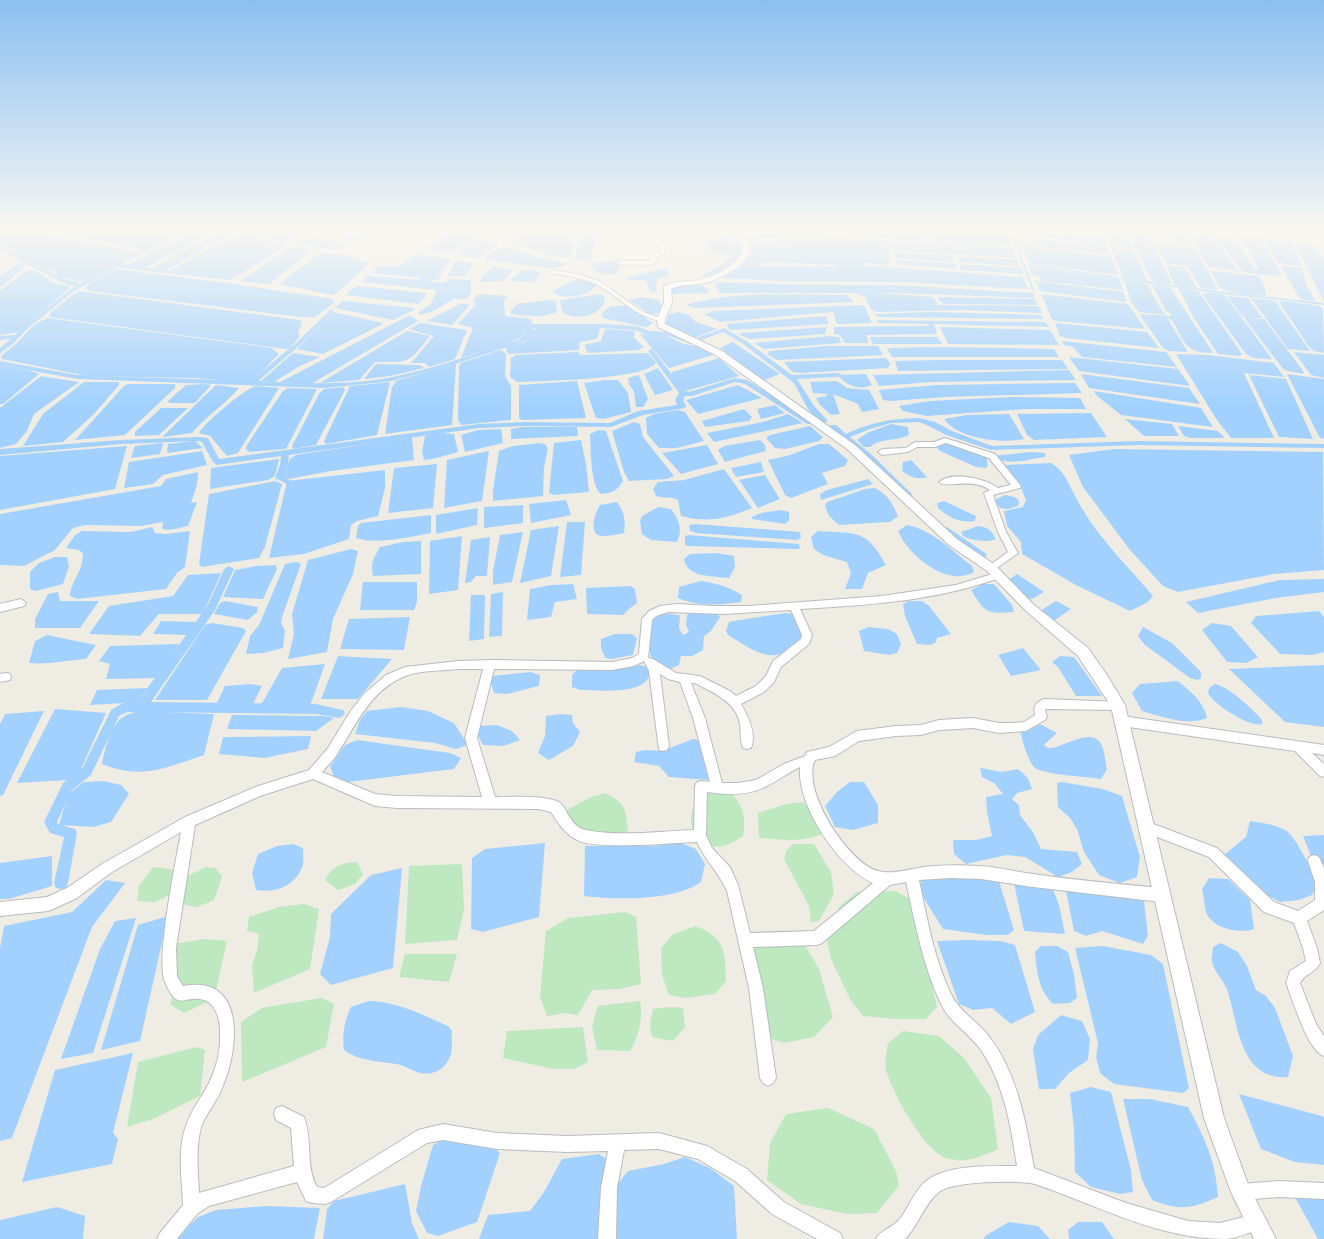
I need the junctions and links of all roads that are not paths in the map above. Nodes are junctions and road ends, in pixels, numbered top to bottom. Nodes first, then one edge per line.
1 (606, 288) edge
2 (667, 288) edge
3 (661, 319) junction
4 (882, 452) dead end
5 (943, 482) dead end
6 (997, 491) junction
7 (995, 571) junction
8 (21, 604) dead end
9 (794, 607) junction
10 (0, 608) edge
11 (647, 660) junction
12 (490, 664) junction
13 (684, 679) junction
14 (734, 702) junction
15 (1118, 705) junction
16 (1122, 721) junction
17 (747, 744) dead end
18 (663, 746) dead end
19 (1299, 748) junction
20 (1324, 750) edge
21 (808, 760) junction
22 (1324, 772) edge
23 (313, 774) junction
24 (718, 789) junction
25 (490, 802) junction
26 (189, 821) junction
27 (1148, 828) junction
28 (700, 836) junction
29 (1314, 861) dead end
30 (911, 875) junction
31 (887, 880) junction
32 (1160, 895) junction
33 (0, 909) edge
34 (1299, 918) junction
35 (745, 940) junction
36 (1324, 1049) edge
37 (768, 1078) dead end
38 (282, 1114) dead end
39 (617, 1143) junction
40 (302, 1172) junction
41 (1027, 1174) junction
42 (1324, 1191) edge
43 (1241, 1192) junction
44 (191, 1208) junction
45 (1256, 1222) junction
46 (166, 1239) edge
47 (607, 1239) edge
48 (834, 1239) edge
49 (885, 1239) edge
50 (1265, 1239) edge

1 - 3 street
2 - 3 street
3 - 7 street
4 - 6 street
5 - 6 street
6 - 7 street
7 - 9 street
7 - 15 street
8 - 10 street
9 - 11 street
9 - 14 street
11 - 12 street
11 - 13 street
11 - 18 street
12 - 23 street
12 - 25 street
13 - 14 street
13 - 24 street
14 - 17 street
15 - 16 street
15 - 21 street
16 - 19 street
16 - 27 street
19 - 20 street
19 - 22 street
21 - 24 street
21 - 31 street
23 - 25 street
23 - 26 street
24 - 28 street
25 - 28 street
26 - 33 street
26 - 44 street
27 - 32 street
27 - 34 street
28 - 35 street
29 - 34 street
30 - 31 street
30 - 32 street
30 - 41 street
31 - 35 street
32 - 43 street
34 - 36 street
35 - 37 street
38 - 40 street
39 - 40 street
39 - 47 street
39 - 48 street
40 - 44 street
41 - 45 street
41 - 49 street
42 - 43 street
43 - 45 street
44 - 46 street
45 - 50 street

